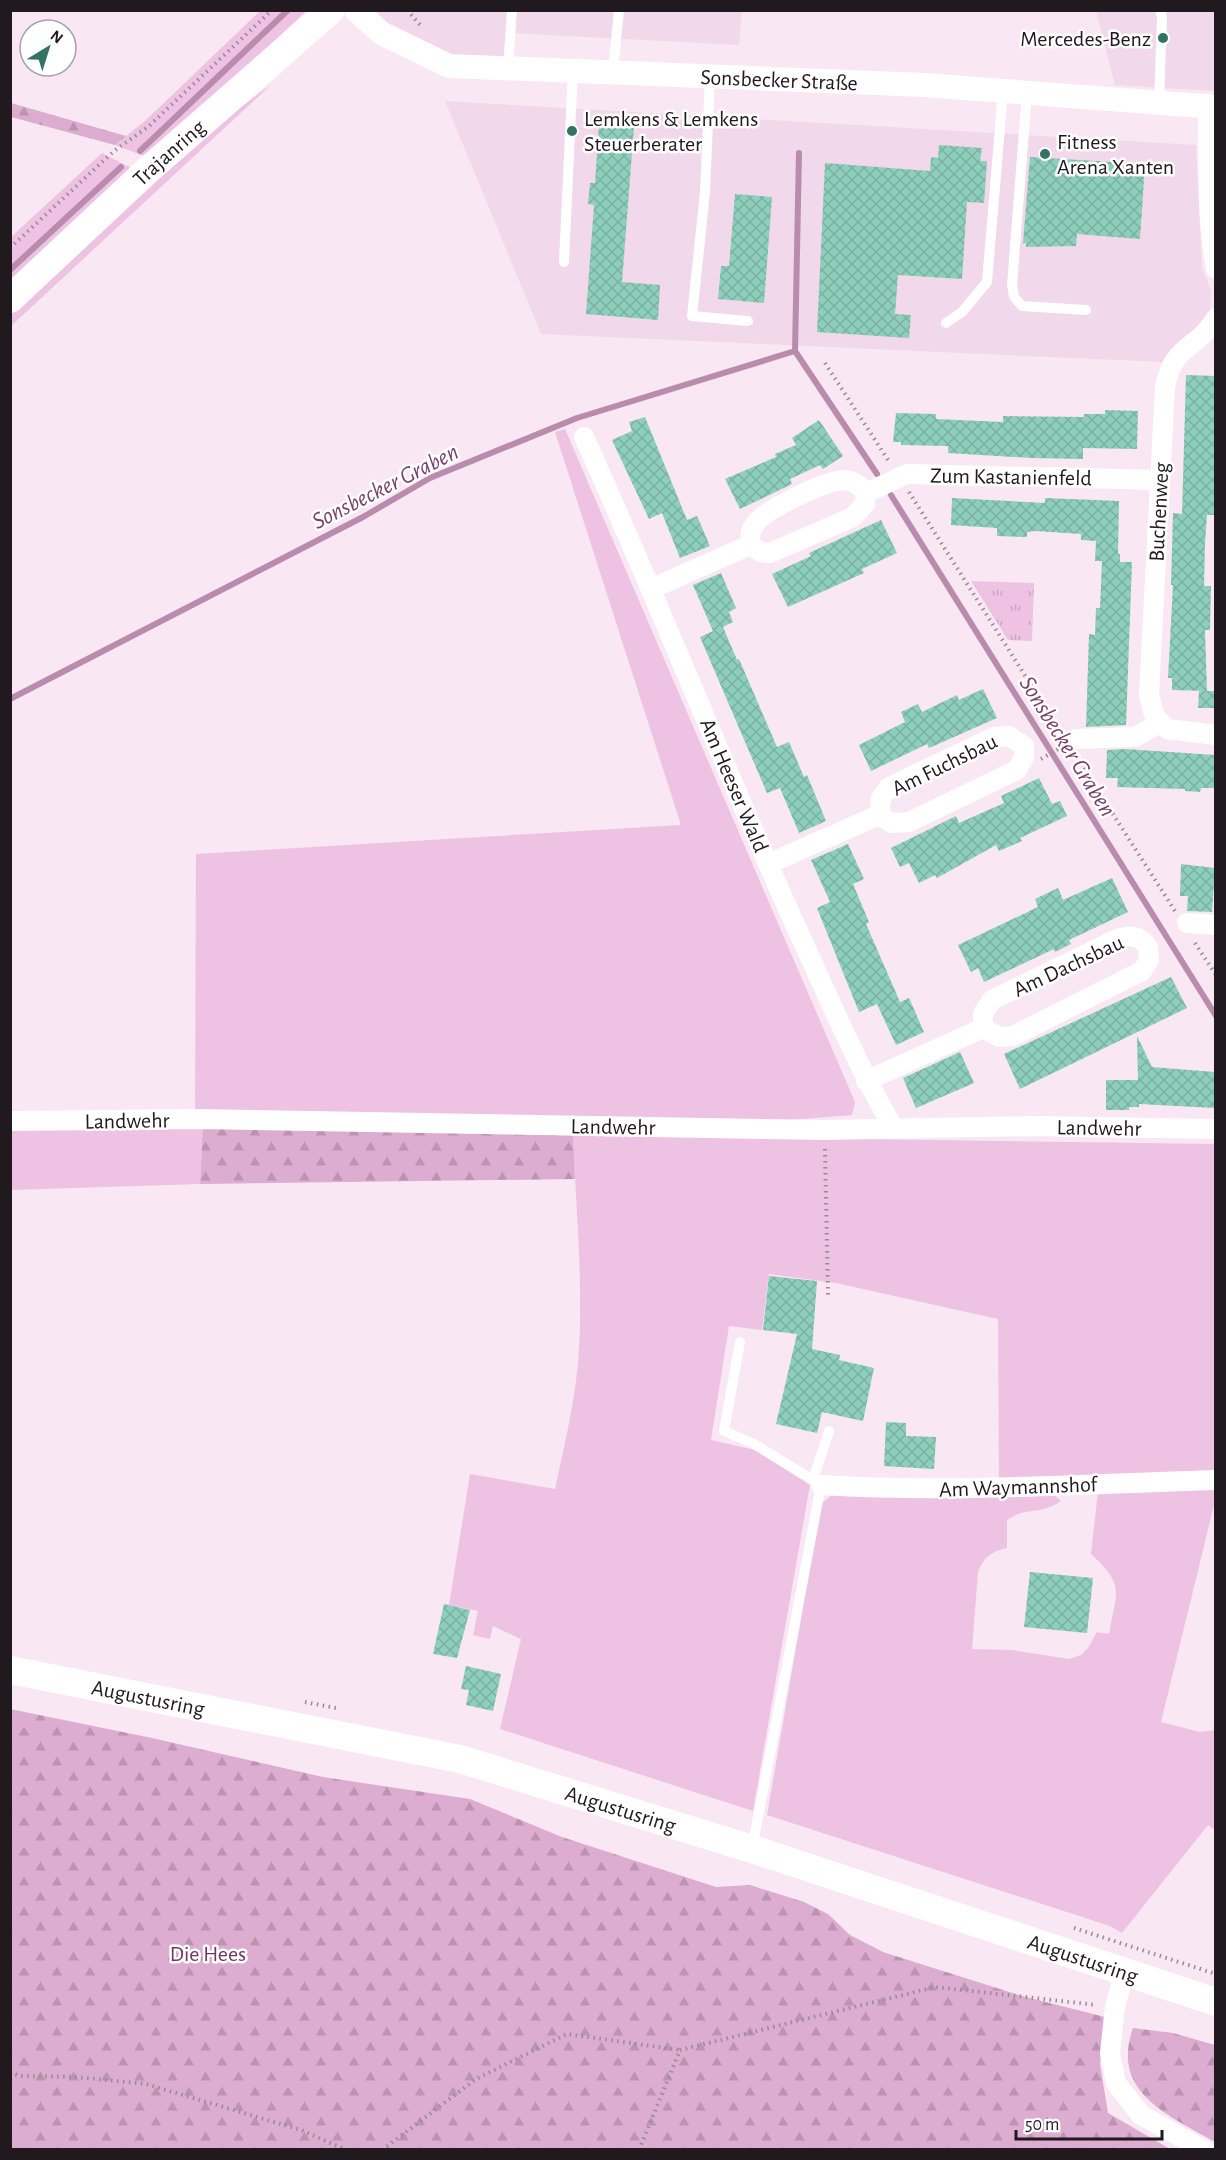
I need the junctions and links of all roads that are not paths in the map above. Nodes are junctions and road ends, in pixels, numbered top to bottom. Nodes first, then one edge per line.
1 (331, 10) edge
2 (356, 10) edge
3 (512, 10) edge
4 (619, 10) edge
5 (1160, 10) edge
6 (508, 67) junction
7 (573, 70) junction
8 (614, 71) junction
9 (710, 76) junction
10 (1015, 92) junction
11 (1159, 103) junction
12 (1212, 107) edge
13 (564, 262) dead end
14 (1215, 268) edge
15 (10, 300) edge
16 (1086, 310) dead end
17 (1215, 318) edge
18 (748, 321) dead end
19 (946, 322) dead end
20 (584, 437) dead end
21 (1159, 480) junction
22 (866, 493) junction
23 (750, 544) junction
24 (653, 588) junction
25 (1160, 723) junction
26 (1215, 735) edge
27 (1068, 744) road end
28 (879, 815) junction
29 (768, 864) junction
30 (1185, 925) road end
31 (1215, 925) edge
32 (983, 1028) junction
33 (866, 1081) junction
34 (10, 1121) edge
35 (894, 1129) junction
36 (1215, 1129) edge
37 (740, 1342) dead end
38 (829, 1431) dead end
39 (1215, 1480) edge
40 (817, 1483) junction
41 (10, 1670) edge
42 (752, 1850) junction
43 (1125, 1971) junction
44 (1215, 2002) edge
45 (1204, 2150) edge

1 - 15 main road, Trajanring
2 - 6 street, Sonsbecker Straße
3 - 6 lane
4 - 8 lane
5 - 11 lane
6 - 7 street, Sonsbecker Straße
7 - 8 street, Sonsbecker Straße
7 - 13 lane
8 - 9 street, Sonsbecker Straße
9 - 10 street, Sonsbecker Straße
9 - 18 lane
10 - 11 street, Sonsbecker Straße
10 - 16 lane
10 - 19 lane
11 - 12 street, Sonsbecker Straße
12 - 14 street
17 - 21 street, Buchenweg
20 - 24 street, Am Heeser Wald
21 - 22 street, Zum Kastanienfeld
21 - 25 street, Buchenweg
22 - 23 street
22 - 23 street
23 - 24 street
24 - 29 street, Am Heeser Wald
25 - 26 street
25 - 27 street
28 - 28 street, Am Fuchsbau
28 - 29 street, Am Fuchsbau
29 - 33 street, Am Heeser Wald
30 - 31 street
32 - 32 street, Am Dachsbau
32 - 33 street
33 - 35 street, Am Heeser Wald
34 - 35 street, Landwehr
35 - 36 street, Landwehr
37 - 40 lane
38 - 40 lane
39 - 40 street, Am Waymannshof
40 - 42 lane
41 - 42 main road, Augustusring
42 - 43 main road, Augustusring
43 - 44 main road, Augustusring
43 - 45 street

